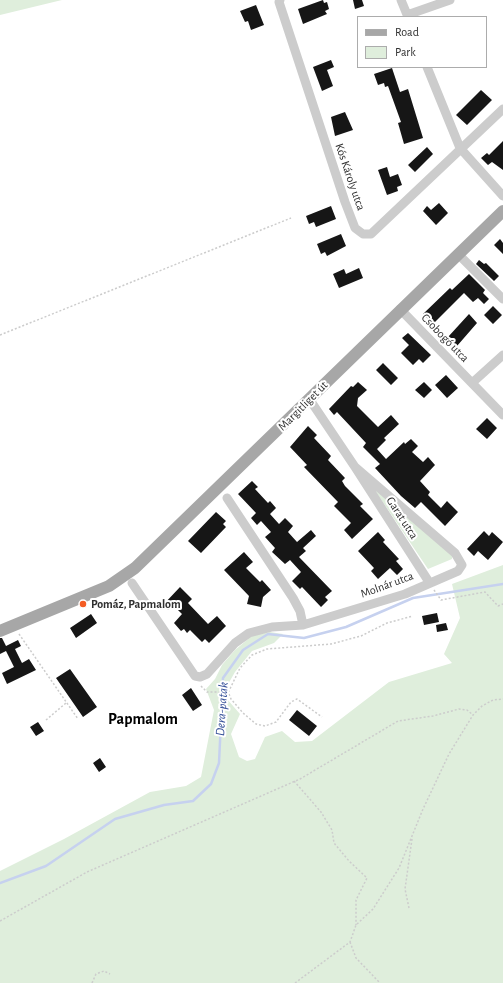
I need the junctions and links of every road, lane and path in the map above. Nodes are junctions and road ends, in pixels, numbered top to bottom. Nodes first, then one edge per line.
1 (280, 0) edge
2 (401, 0) edge
3 (450, 0) edge
4 (407, 16) edge
5 (427, 68) edge
6 (503, 109) edge
7 (460, 148) junction
8 (503, 196) edge
9 (503, 211) edge
10 (291, 218) dead end
11 (458, 254) junction
12 (503, 299) edge
13 (400, 309) junction
14 (0, 336) edge
15 (503, 355) edge
16 (472, 383) junction
17 (310, 400) junction
18 (503, 415) edge
19 (355, 467) junction
20 (227, 498) dead end
21 (455, 553) joint
22 (132, 583) dead end
23 (430, 584) junction
24 (503, 604) edge
25 (413, 616) dead end
26 (303, 625) junction
27 (14, 626) junction
28 (0, 631) edge
29 (195, 676) junction
30 (229, 694) junction
31 (503, 699) edge
32 (66, 703) junction
33 (474, 715) junction
34 (322, 717) dead end
35 (78, 719) dead end
36 (46, 720) dead end
37 (294, 781) junction
38 (412, 837) junction
39 (409, 908) dead end
40 (0, 921) edge
41 (356, 925) junction
42 (350, 942) junction
43 (110, 974) dead end
44 (92, 983) edge
45 (295, 983) edge
46 (380, 983) edge

1 - 7 street, Kós Károly utca
2 - 4 street
3 - 4 street
5 - 7 street
6 - 7 street
7 - 8 street
9 - 11 main road, Margitliget út
10 - 14 path
11 - 12 street
11 - 13 main road, Margitliget út
13 - 16 street, Csobogó utca
13 - 17 main road, Margitliget út
15 - 16 street
16 - 18 street, Csobogó utca
17 - 19 street, Garat utca
17 - 27 main road, Margitliget út
19 - 21 street, Garat utca
19 - 23 street, Garat utca
20 - 26 street
21 - 23 street, Molnár utca
22 - 29 street
23 - 24 path
23 - 26 street, Molnár utca
25 - 30 path
26 - 29 street, Molnár utca
27 - 28 main road, Margitliget út
27 - 32 path
29 - 30 path
30 - 34 path
31 - 33 path
32 - 35 path
32 - 36 path
33 - 37 path
33 - 38 path
37 - 40 path
37 - 41 path
38 - 39 path
38 - 41 path
41 - 42 path
42 - 45 path
42 - 46 path
43 - 44 path

